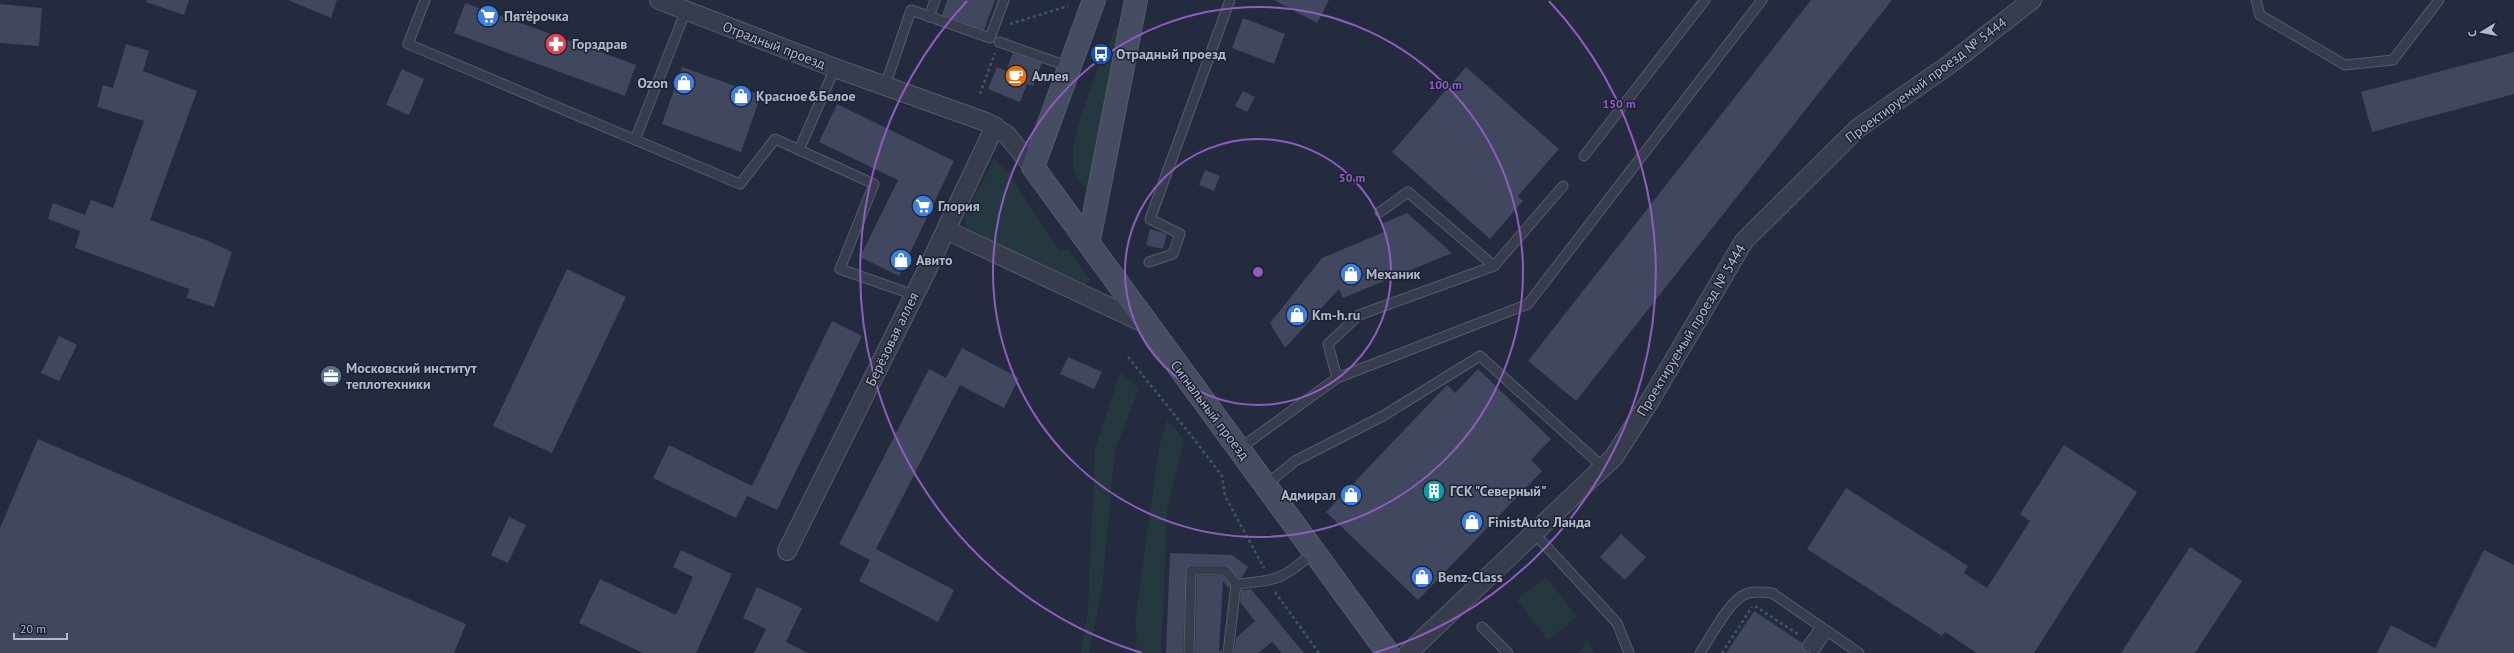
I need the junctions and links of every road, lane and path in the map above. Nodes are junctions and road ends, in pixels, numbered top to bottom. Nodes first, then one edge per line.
1 (425, 0) edge
2 (659, 0) edge
3 (935, 0) edge
4 (1004, 0) edge
5 (1094, 0) edge
6 (1136, 0) edge
7 (1230, 0) edge
8 (1705, 0) edge
9 (1762, 0) edge
10 (2032, 0) edge
11 (2256, 0) edge
12 (2439, 0) edge
13 (1068, 6) dead end
14 (686, 10) junction
15 (929, 17) junction
16 (1005, 25) dead end
17 (999, 42) joint
18 (1070, 66) junction
19 (835, 68) junction
20 (885, 86) junction
21 (980, 94) dead end
22 (995, 126) junction
23 (635, 140) junction
24 (799, 150) junction
25 (1584, 156) dead end
26 (1033, 167) junction
27 (1563, 186) dead end
28 (1380, 212) dead end
29 (946, 230) junction
30 (1089, 240) junction
31 (1149, 262) dead end
32 (1494, 266) junction
33 (914, 295) junction
34 (1148, 326) junction
35 (1128, 357) dead end
36 (1337, 378) junction
37 (1239, 448) junction
38 (1603, 467) junction
39 (1266, 485) junction
40 (1534, 533) junction
41 (787, 551) dead end
42 (1314, 552) junction
43 (1270, 580) junction
44 (1236, 584) junction
45 (1762, 592) junction
46 (1742, 597) junction
47 (1754, 605) junction
48 (1482, 627) dead end
49 (1824, 629) junction
50 (1810, 646) joint
51 (1189, 653) edge
52 (1228, 653) edge
53 (1319, 653) edge
54 (1388, 653) edge
55 (1408, 653) edge
56 (1508, 653) edge
57 (1629, 653) edge
58 (1700, 653) edge
59 (1722, 653) edge
60 (1859, 653) edge

1 - 23 lane
2 - 14 street, Отрадный проезд
3 - 15 lane
4 - 15 lane
5 - 18 main road
6 - 30 main road
7 - 31 lane
8 - 25 lane
9 - 36 lane
10 - 38 street, Проектируемый проезд № 5444
11 - 12 lane
13 - 16 path
14 - 19 street, Отрадный проезд
14 - 23 lane
15 - 20 lane
17 - 18 lane
17 - 21 path
18 - 26 main road
19 - 20 street, Отрадный проезд
19 - 24 lane
20 - 22 street, Отрадный проезд
22 - 26 street, Отрадный проезд
22 - 29 street, Берёзовая аллея
23 - 24 lane
24 - 33 lane
26 - 30 main road, Сигнальный проезд
27 - 32 lane
28 - 32 lane
29 - 33 street, Берёзовая аллея
29 - 34 street
30 - 34 main road, Сигнальный проезд
32 - 36 lane
33 - 41 street, Берёзовая аллея
34 - 37 main road, Сигнальный проезд
35 - 43 path
36 - 37 lane
37 - 39 main road, Сигнальный проезд
38 - 39 lane
38 - 40 street, Проектируемый проезд № 5444
39 - 42 main road, Сигнальный проезд
40 - 55 street, Проектируемый проезд № 5444
40 - 57 lane
42 - 43 lane
42 - 54 main road, Сигнальный проезд
43 - 44 lane
43 - 53 path
44 - 51 lane
44 - 52 lane
45 - 46 lane
45 - 47 path
45 - 49 lane
46 - 47 path
46 - 58 lane
47 - 50 path
47 - 59 path
48 - 56 lane
49 - 50 lane
49 - 60 lane

